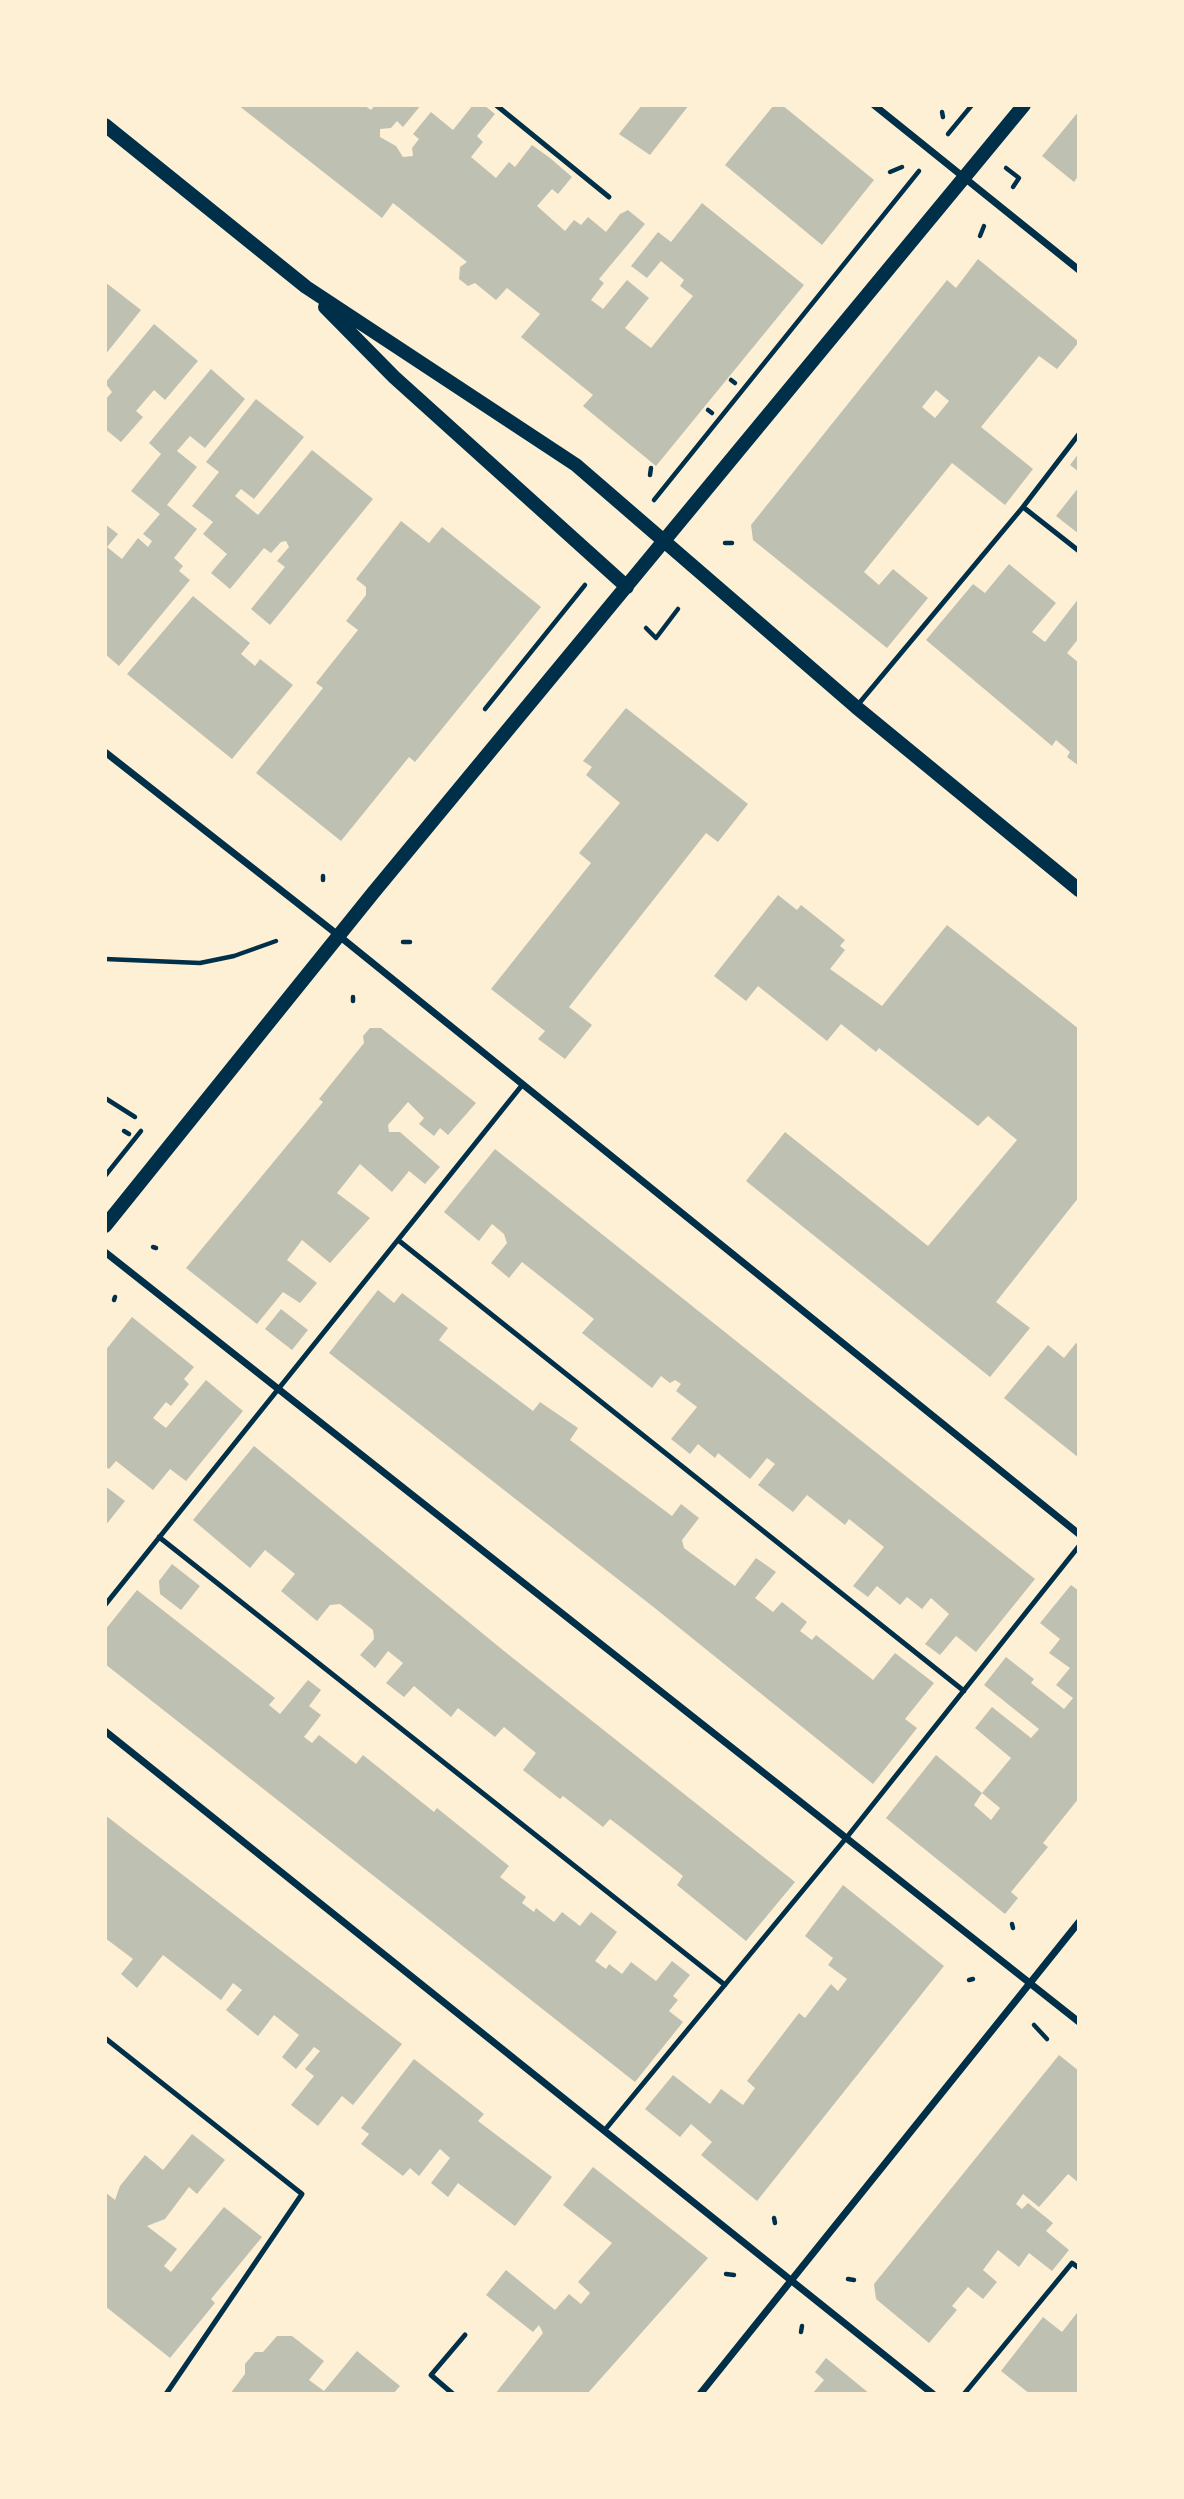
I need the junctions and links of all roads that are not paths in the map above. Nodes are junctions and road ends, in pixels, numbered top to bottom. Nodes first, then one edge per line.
1 (496, 105) edge
2 (874, 105) edge
3 (1024, 105) edge
4 (105, 125) edge
5 (964, 178) junction
6 (610, 197) dead end
7 (1079, 270) edge
8 (306, 287) junction
9 (1079, 434) edge
10 (1023, 507) junction
11 (665, 541) junction
12 (1079, 551) edge
13 (627, 587) junction
14 (856, 707) junction
15 (105, 752) edge
16 (1079, 890) edge
17 (338, 935) junction
18 (523, 1084) junction
19 (105, 1226) edge
20 (398, 1240) junction
21 (105, 1252) edge
22 (278, 1389) junction
23 (1079, 1534) edge
24 (159, 1537) junction
25 (1079, 1546) edge
26 (105, 1605) edge
27 (964, 1691) junction
28 (105, 1731) edge
29 (848, 1837) junction
30 (1079, 1922) edge
31 (1031, 1984) junction
32 (725, 1985) junction
33 (1079, 2022) edge
34 (105, 2038) edge
35 (604, 2132) junction
36 (1079, 2268) edge
37 (791, 2282) junction
38 (465, 2335) dead end
39 (166, 2394) edge
40 (453, 2394) edge
41 (700, 2394) edge
42 (933, 2394) edge
43 (964, 2394) edge

1 - 6 lane
2 - 5 street
3 - 5 main road
4 - 8 main road
5 - 7 street
5 - 11 main road
8 - 11 main road
8 - 13 main road
9 - 10 lane
10 - 12 lane
10 - 14 lane
11 - 13 main road
11 - 14 main road
13 - 17 main road
14 - 16 main road
15 - 17 street
17 - 18 street
17 - 19 main road
18 - 20 lane
18 - 23 street
20 - 22 lane
20 - 27 lane
21 - 22 street
22 - 24 lane
22 - 29 street
24 - 26 lane
24 - 32 lane
25 - 27 lane
27 - 29 lane
28 - 35 street
29 - 31 street
29 - 32 lane
30 - 31 street
31 - 33 street
31 - 37 street
32 - 35 lane
34 - 39 lane
35 - 37 street
36 - 43 lane
37 - 41 street
37 - 42 street
38 - 40 lane

